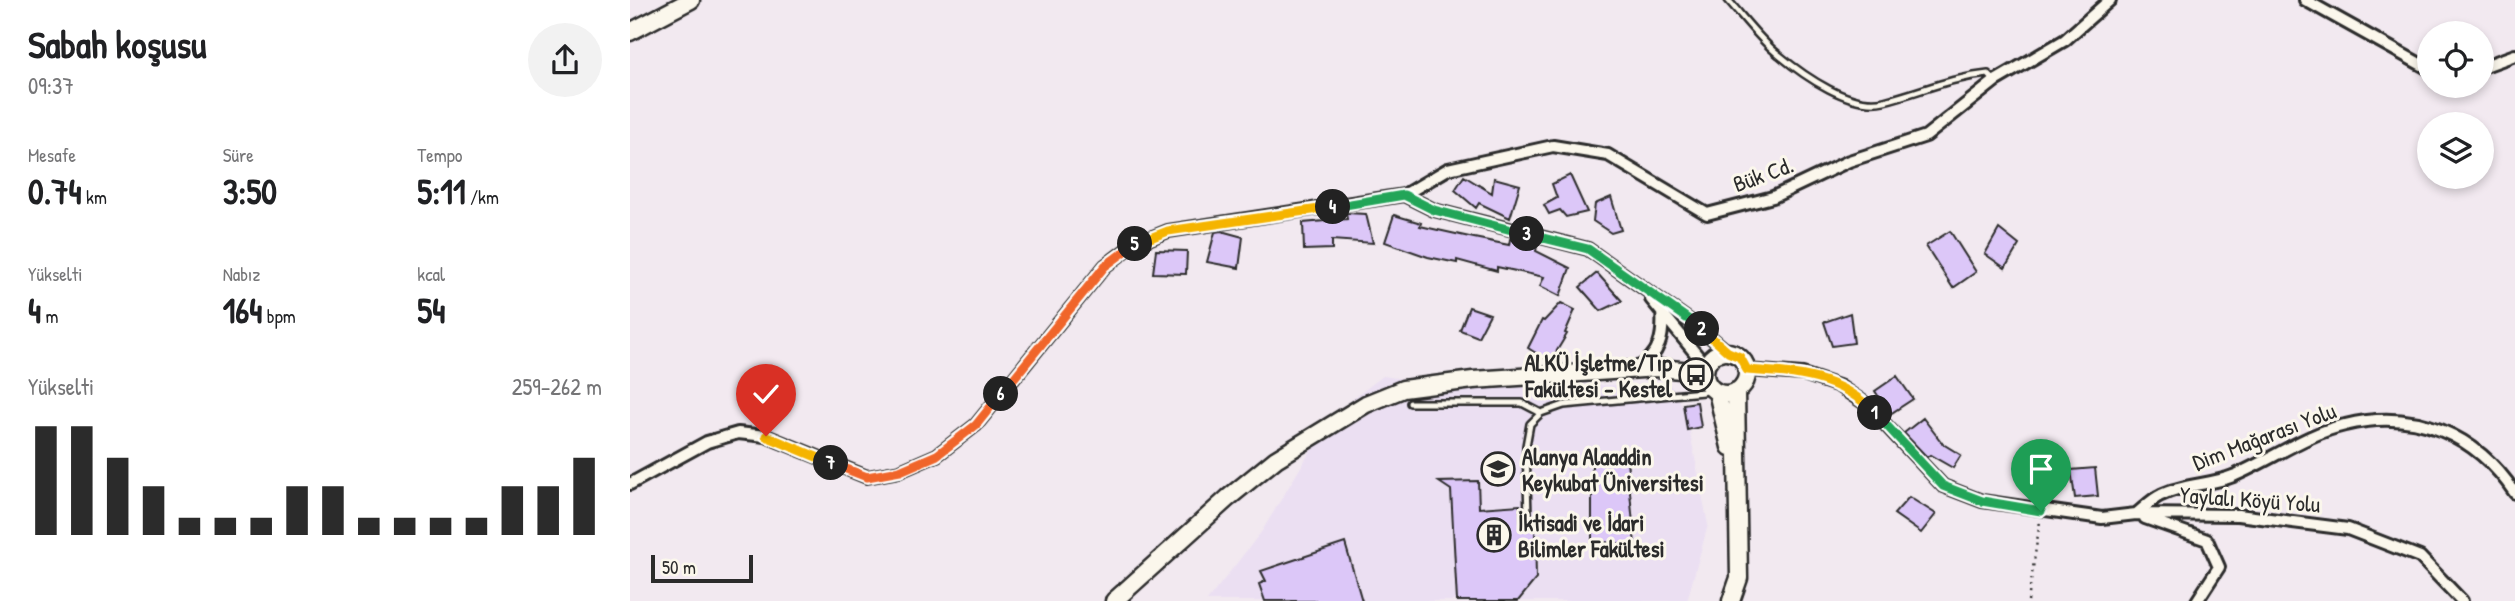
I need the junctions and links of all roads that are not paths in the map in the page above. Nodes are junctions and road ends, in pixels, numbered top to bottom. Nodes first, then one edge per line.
1 (691, 0) edge
2 (1728, 0) edge
3 (2109, 0) edge
4 (2305, 0) edge
5 (630, 32) edge
6 (2515, 55) edge
7 (2417, 62) edge
8 (2494, 63) edge
9 (1995, 81) junction
10 (1404, 195) junction
11 (1640, 286) junction
12 (1662, 311) junction
13 (1728, 352) junction
14 (1636, 369) junction
15 (1747, 370) junction
16 (1709, 380) junction
17 (1736, 391) junction
18 (1410, 403) dead end
19 (1541, 413) junction
20 (1736, 474) junction
21 (630, 484) edge
22 (2515, 494) edge
23 (2136, 514) junction
24 (1528, 516) dead end
25 (1114, 601) edge
26 (1731, 601) edge
27 (2197, 601) edge
28 (2462, 601) edge

1 - 5 street
2 - 9 lane
3 - 9 street, Bük Cd.
4 - 7 street
6 - 8 street
9 - 10 street, Bük Cd.
10 - 11 street
10 - 21 street
11 - 12 street
11 - 13 street
12 - 14 street
12 - 16 street
13 - 15 street
13 - 16 street
14 - 16 street
14 - 25 street
15 - 17 street
15 - 23 street, Yaylalı Köyü Yolu
16 - 17 street
16 - 19 lane
16 - 20 street
17 - 20 street
18 - 19 lane
19 - 24 lane
20 - 26 street
22 - 23 street, Dim Mağarası Yolu
23 - 27 street
23 - 28 street, Yaylalı Köyü Yolu

